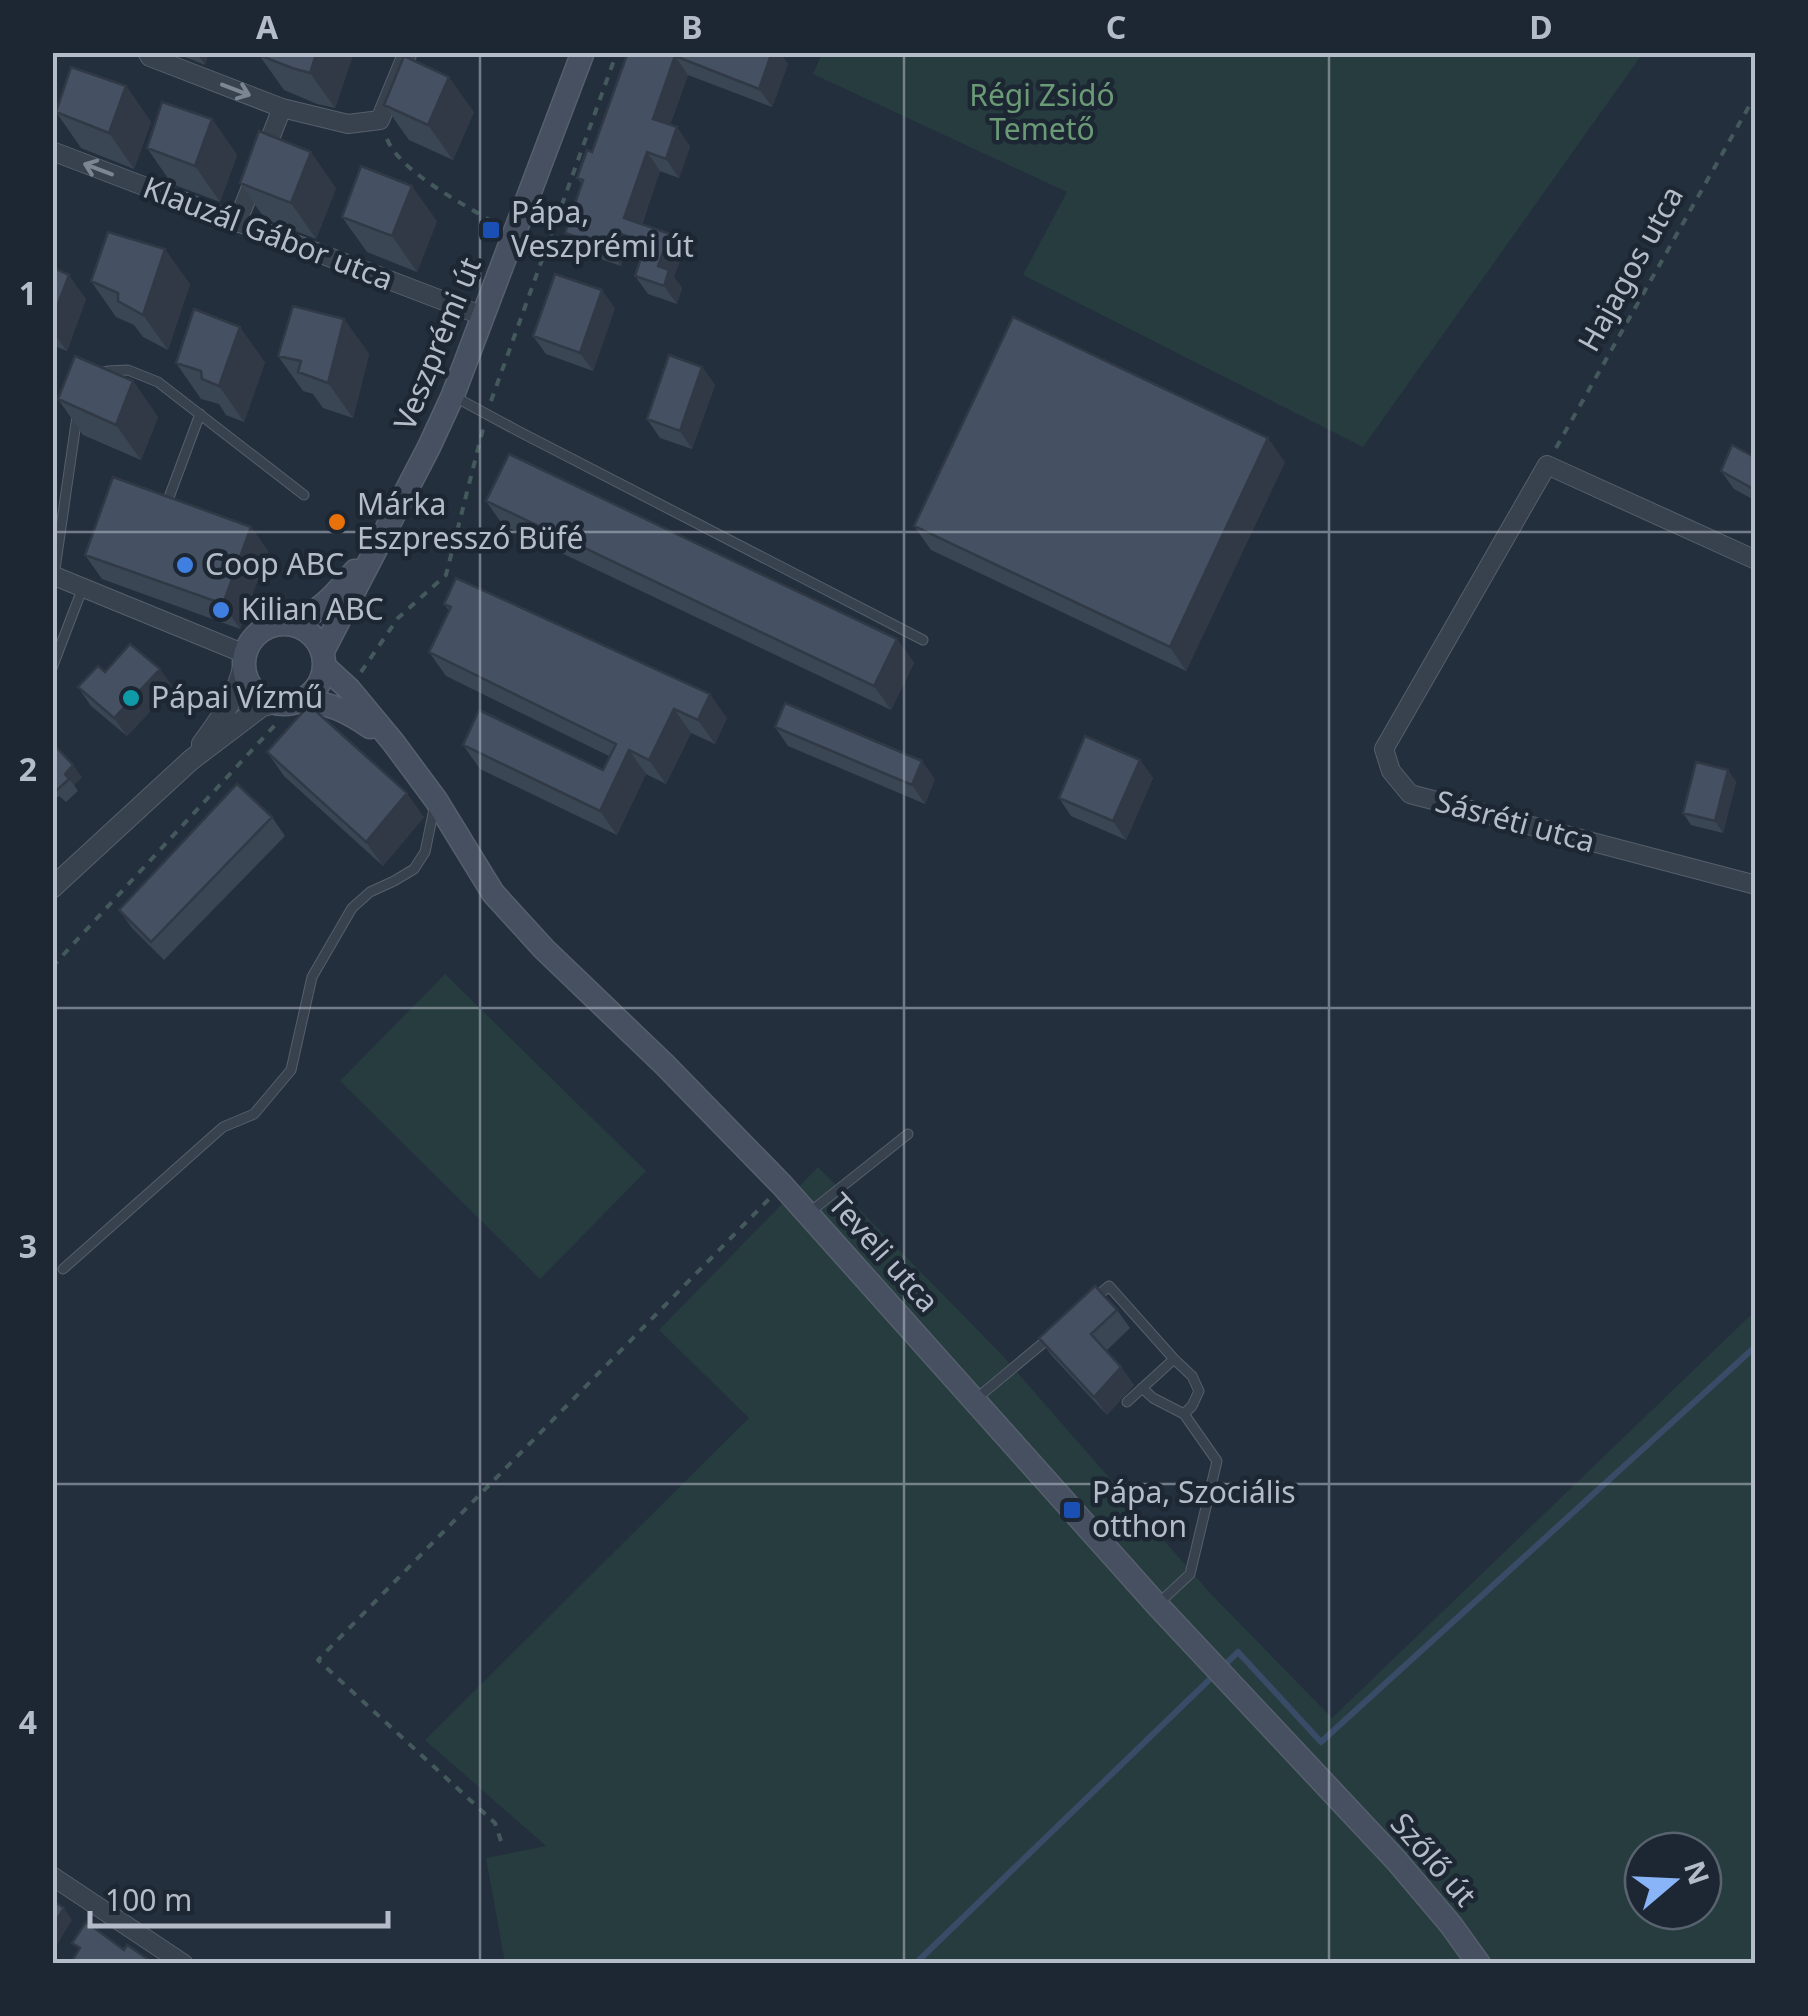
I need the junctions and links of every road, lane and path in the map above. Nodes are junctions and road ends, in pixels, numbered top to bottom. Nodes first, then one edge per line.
1 (147, 52) edge
2 (408, 52) edge
3 (583, 52) edge
4 (617, 52) edge
5 (1756, 94) edge
6 (282, 108) junction
7 (380, 120) junction
8 (52, 151) edge
9 (237, 223) junction
10 (514, 235) junction
11 (483, 316) junction
12 (501, 370) dead end
13 (90, 377) edge
14 (453, 395) junction
15 (78, 408) edge
16 (200, 414) junction
17 (1546, 465) junction
18 (304, 495) dead end
19 (168, 500) edge
20 (57, 515) edge
21 (380, 542) junction
22 (1756, 560) edge
23 (53, 575) edge
24 (83, 587) junction
25 (292, 624) junction
26 (923, 640) dead end
27 (245, 658) junction
28 (324, 659) junction
29 (52, 668) edge
30 (300, 701) junction
31 (274, 703) junction
32 (394, 742) junction
33 (191, 760) junction
34 (436, 800) junction
35 (1756, 886) edge
36 (52, 888) edge
37 (908, 1134) dead end
38 (782, 1185) junction
39 (808, 1214) junction
40 (63, 1268) dead end
41 (1082, 1310) edge
42 (1054, 1334) edge
43 (1174, 1358) junction
44 (1142, 1388) junction
45 (974, 1400) junction
46 (1127, 1402) dead end
47 (1184, 1414) junction
48 (1157, 1605) junction
49 (1338, 1798) joint
50 (502, 1841) dead end
51 (52, 1876) edge
52 (184, 1964) edge
53 (1479, 1964) edge

1 -> 6 street
2 - 7 street
3 - 10 main road, Veszprémi út
4 - 12 path
5 - 17 path, Hajagos utca
6 - 7 street
6 - 9 street
7 - 10 path
9 -> 8 street, Klauzál Gábor utca
9 - 11 street, Klauzál Gábor utca
10 - 11 main road, Veszprémi út
11 - 14 main road, Veszprémi út
13 - 16 lane
14 - 21 main road, Veszprémi út
14 - 26 lane
15 - 20 lane
16 - 18 lane
16 - 19 lane
17 - 22 street
17 - 35 street, Sásréti utca
20 - 23 lane
21 - 25 main road, Veszprémi út
21 - 28 main road, Veszprémi út
23 - 24 street
24 - 27 street
24 - 29 lane
25 - 27 main road
25 - 28 main road
27 - 31 main road
27 - 33 street
28 - 30 main road
28 - 32 main road, Teveli utca
30 - 31 main road
30 - 32 main road, Teveli utca
31 - 33 street
32 - 34 main road, Teveli utca
33 - 36 street
34 - 38 main road, Teveli utca
34 - 40 lane
37 - 39 lane
38 - 39 main road, Teveli utca
38 - 50 path
39 - 45 main road, Teveli utca
41 - 43 lane
42 - 45 lane
43 - 44 lane
43 - 47 lane
44 - 46 lane
44 - 47 lane
45 - 48 main road, Teveli utca
47 - 48 lane
48 - 49 main road, Teveli utca
49 - 53 main road, Szőlő út
51 - 52 street

